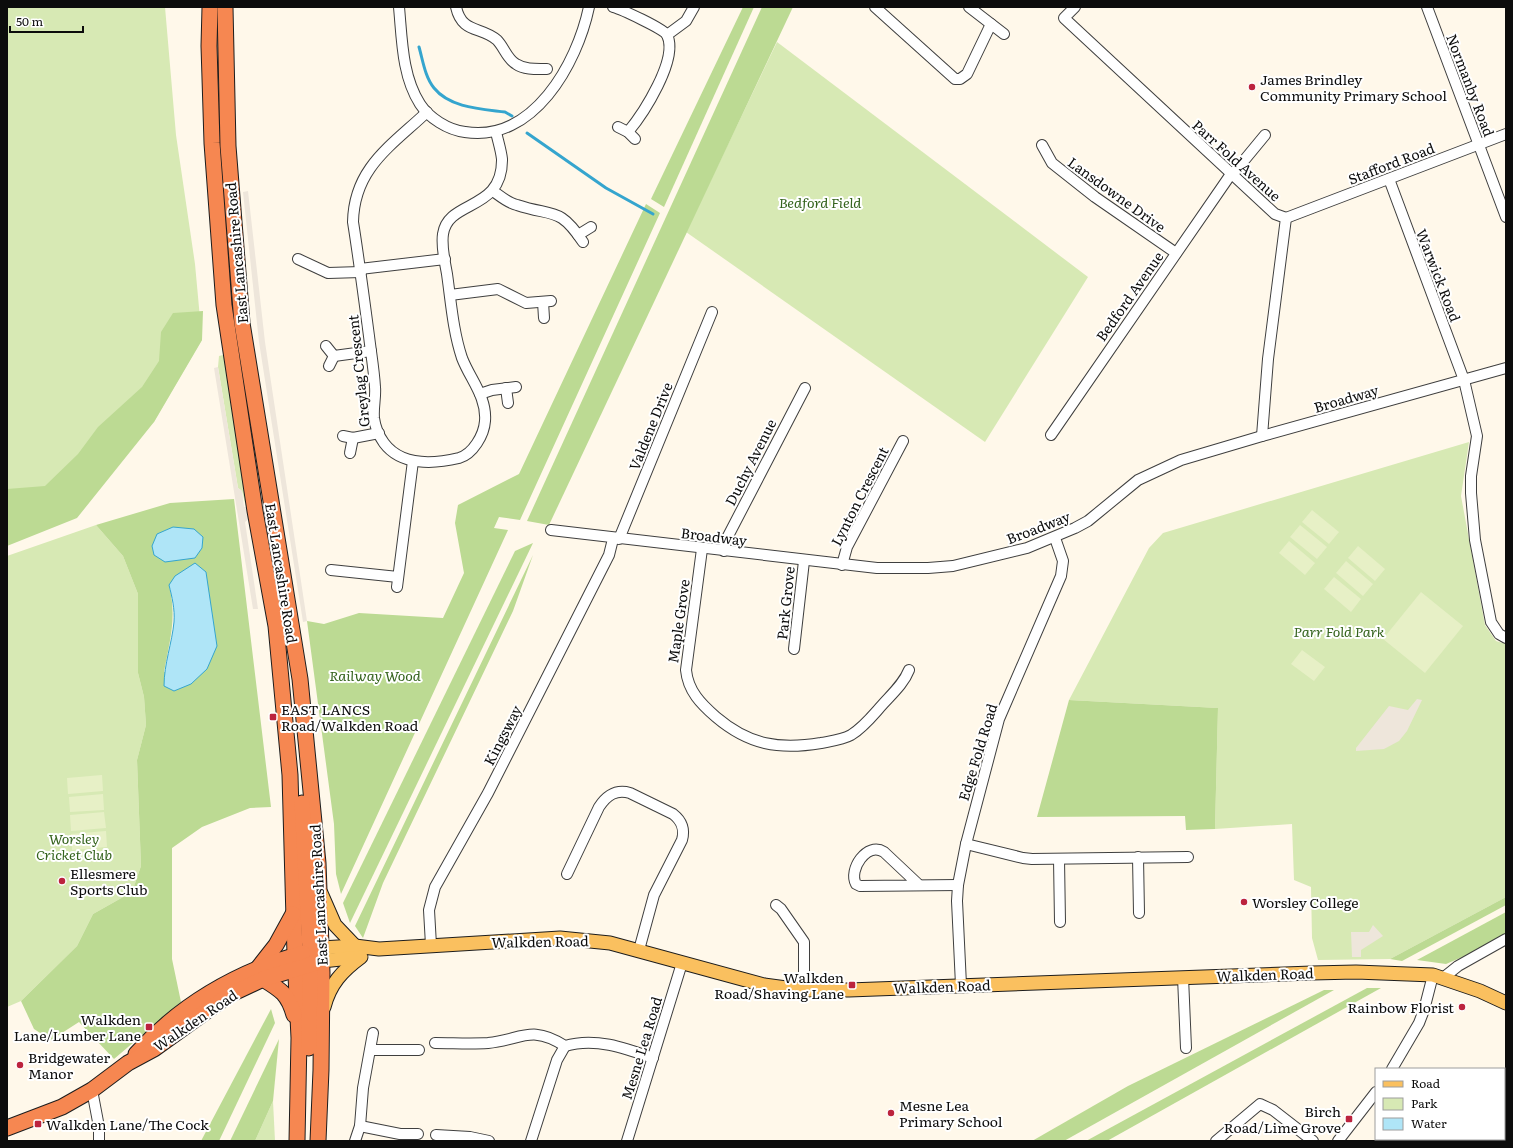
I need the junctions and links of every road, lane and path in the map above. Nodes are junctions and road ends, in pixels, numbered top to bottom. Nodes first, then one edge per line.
1 (210, 7) edge
2 (225, 7) edge
3 (399, 7) edge
4 (456, 7) edge
5 (589, 7) edge
6 (613, 7) edge
7 (694, 7) edge
8 (875, 7) edge
9 (969, 7) edge
10 (1075, 7) edge
11 (1427, 7) edge
12 (991, 24) junction
13 (1004, 34) dead end
14 (666, 35) junction
15 (542, 72) dead end
16 (427, 112) junction
17 (618, 127) dead end
18 (496, 132) junction
19 (1506, 134) edge
20 (1265, 135) dead end
21 (1479, 144) junction
22 (1042, 151) dead end
23 (1232, 175) junction
24 (1389, 179) junction
25 (492, 191) junction
26 (1506, 217) edge
27 (1286, 218) junction
28 (591, 227) dead end
29 (1176, 254) junction
30 (445, 258) junction
31 (298, 259) dead end
32 (361, 271) junction
33 (450, 295) junction
34 (712, 312) dead end
35 (544, 318) dead end
36 (326, 346) dead end
37 (371, 351) junction
38 (334, 356) junction
39 (329, 366) dead end
40 (1506, 368) edge
41 (1464, 380) junction
42 (805, 388) dead end
43 (480, 394) junction
44 (508, 403) dead end
45 (379, 433) junction
46 (1051, 435) dead end
47 (1262, 436) junction
48 (903, 441) dead end
49 (350, 453) dead end
50 (414, 461) junction
51 (551, 530) dead end
52 (1055, 538) junction
53 (616, 539) junction
54 (702, 548) junction
55 (724, 551) junction
56 (804, 561) junction
57 (842, 565) junction
58 (331, 570) dead end
59 (1506, 638) edge
60 (794, 649) dead end
61 (910, 670) dead end
62 (303, 711) junction
63 (966, 844) junction
64 (1138, 857) junction
65 (1188, 857) dead end
66 (1059, 859) junction
67 (568, 874) dead end
68 (918, 884) junction
69 (958, 885) junction
70 (319, 889) junction
71 (776, 905) dead end
72 (294, 913) junction
73 (1139, 913) dead end
74 (1060, 922) dead end
75 (1506, 939) edge
76 (431, 945) junction
77 (639, 950) junction
78 (358, 951) junction
79 (316, 956) junction
80 (295, 962) junction
81 (682, 964) junction
82 (260, 974) junction
83 (1438, 976) junction
84 (1183, 977) junction
85 (961, 985) junction
86 (804, 990) junction
87 (1506, 1003) edge
88 (322, 1014) junction
89 (373, 1033) dead end
90 (299, 1038) junction
91 (435, 1043) dead end
92 (565, 1046) junction
93 (1186, 1048) dead end
94 (371, 1050) junction
95 (419, 1050) dead end
96 (653, 1058) junction
97 (1393, 1068) edge
98 (92, 1090) junction
99 (1375, 1093) edge
100 (360, 1126) junction
101 (7, 1128) edge
102 (418, 1134) dead end
103 (436, 1135) edge
104 (99, 1141) edge
105 (297, 1141) edge
106 (304, 1141) edge
107 (318, 1141) edge
108 (355, 1141) edge
109 (489, 1141) edge
110 (531, 1141) edge
111 (626, 1141) edge
112 (1216, 1141) edge
113 (1314, 1141) edge
114 (1338, 1141) edge

1 - 72 highway, East Lancashire Road
2 - 62 highway, East Lancashire Road
3 - 16 street
4 - 15 street
5 - 18 street
6 - 14 street
7 - 14 street
8 - 12 street
9 - 12 street
10 - 23 street, Parr Fold Avenue
11 - 21 street, Normanby Road
12 - 13 street
14 - 17 street
16 - 18 street
16 - 32 street, Greylag Crescent
18 - 25 street
19 - 21 street, Stafford Road
20 - 23 street, Bedford Avenue
21 - 24 street, Stafford Road
21 - 26 street, Normanby Road
22 - 29 street, Lansdowne Drive
23 - 27 street, Parr Fold Avenue
23 - 29 street, Bedford Avenue
24 - 27 street, Stafford Road
24 - 41 street, Warwick Road
25 - 28 street
25 - 30 street, Greylag Crescent
27 - 47 street, Parr Fold Avenue
29 - 46 street, Bedford Avenue
30 - 32 street
30 - 33 street, Greylag Crescent
31 - 32 street
32 - 37 street, Greylag Crescent
33 - 35 street
33 - 43 street, Greylag Crescent
34 - 53 street, Valdene Drive
36 - 38 street
37 - 38 street
37 - 45 street, Greylag Crescent
38 - 39 street
40 - 41 street, Broadway
41 - 47 street, Broadway
41 - 59 street, Warwick Road
42 - 55 street, Duchy Avenue
43 - 44 street
43 - 50 street, Greylag Crescent
45 - 49 street
45 - 50 street, Greylag Crescent
47 - 52 street, Broadway
48 - 57 street, Lynton Crescent
50 - 58 street
51 - 53 street, Broadway
52 - 57 street, Broadway
52 - 63 street, Edge Fold Road
53 - 54 street, Broadway
53 - 76 street, Kingsway
54 - 55 street, Broadway
54 - 61 street, Maple Grove
55 - 56 street, Broadway
56 - 57 street, Broadway
56 - 60 street, Park Grove
62 - 70 highway, East Lancashire Road
62 - 79 highway
63 - 66 street
63 - 69 street, Edge Fold Road
64 - 65 street
64 - 66 street
64 - 73 street
66 - 74 street
67 - 77 street
68 - 68 street
68 - 69 street
69 - 85 street, Edge Fold Road
70 - 78 main road
70 - 79 highway, East Lancashire Road
71 - 86 street
72 - 80 highway, East Lancashire Road
72 - 82 highway
75 - 83 street
76 - 77 main road, Walkden Road
76 - 78 main road, Walkden Road
77 - 81 main road, Walkden Road
78 - 79 main road, Walkden Road
78 - 88 main road
79 - 80 highway, Walkden Road
79 - 88 highway, East Lancashire Road
79 - 106 highway
80 - 82 highway, Walkden Road
80 - 90 highway, East Lancashire Road
81 - 86 main road, Walkden Road
81 - 96 street, Mesne Lea Road
82 - 90 highway
82 - 98 highway, Walkden Road
83 - 84 main road, Walkden Road
83 - 87 main road, Walkden Road
83 - 97 street
84 - 85 main road, Walkden Road
84 - 93 street
85 - 86 main road, Walkden Road
88 - 107 highway, East Lancashire Road
89 - 94 street
90 - 105 highway, East Lancashire Road
91 - 92 street
92 - 96 street
92 - 110 street
94 - 95 street
94 - 100 street
96 - 111 street, Mesne Lea Road
98 - 101 highway, Walkden Road
98 - 104 street
99 - 114 street
100 - 102 street
100 - 108 street
103 - 109 street
112 - 113 street

